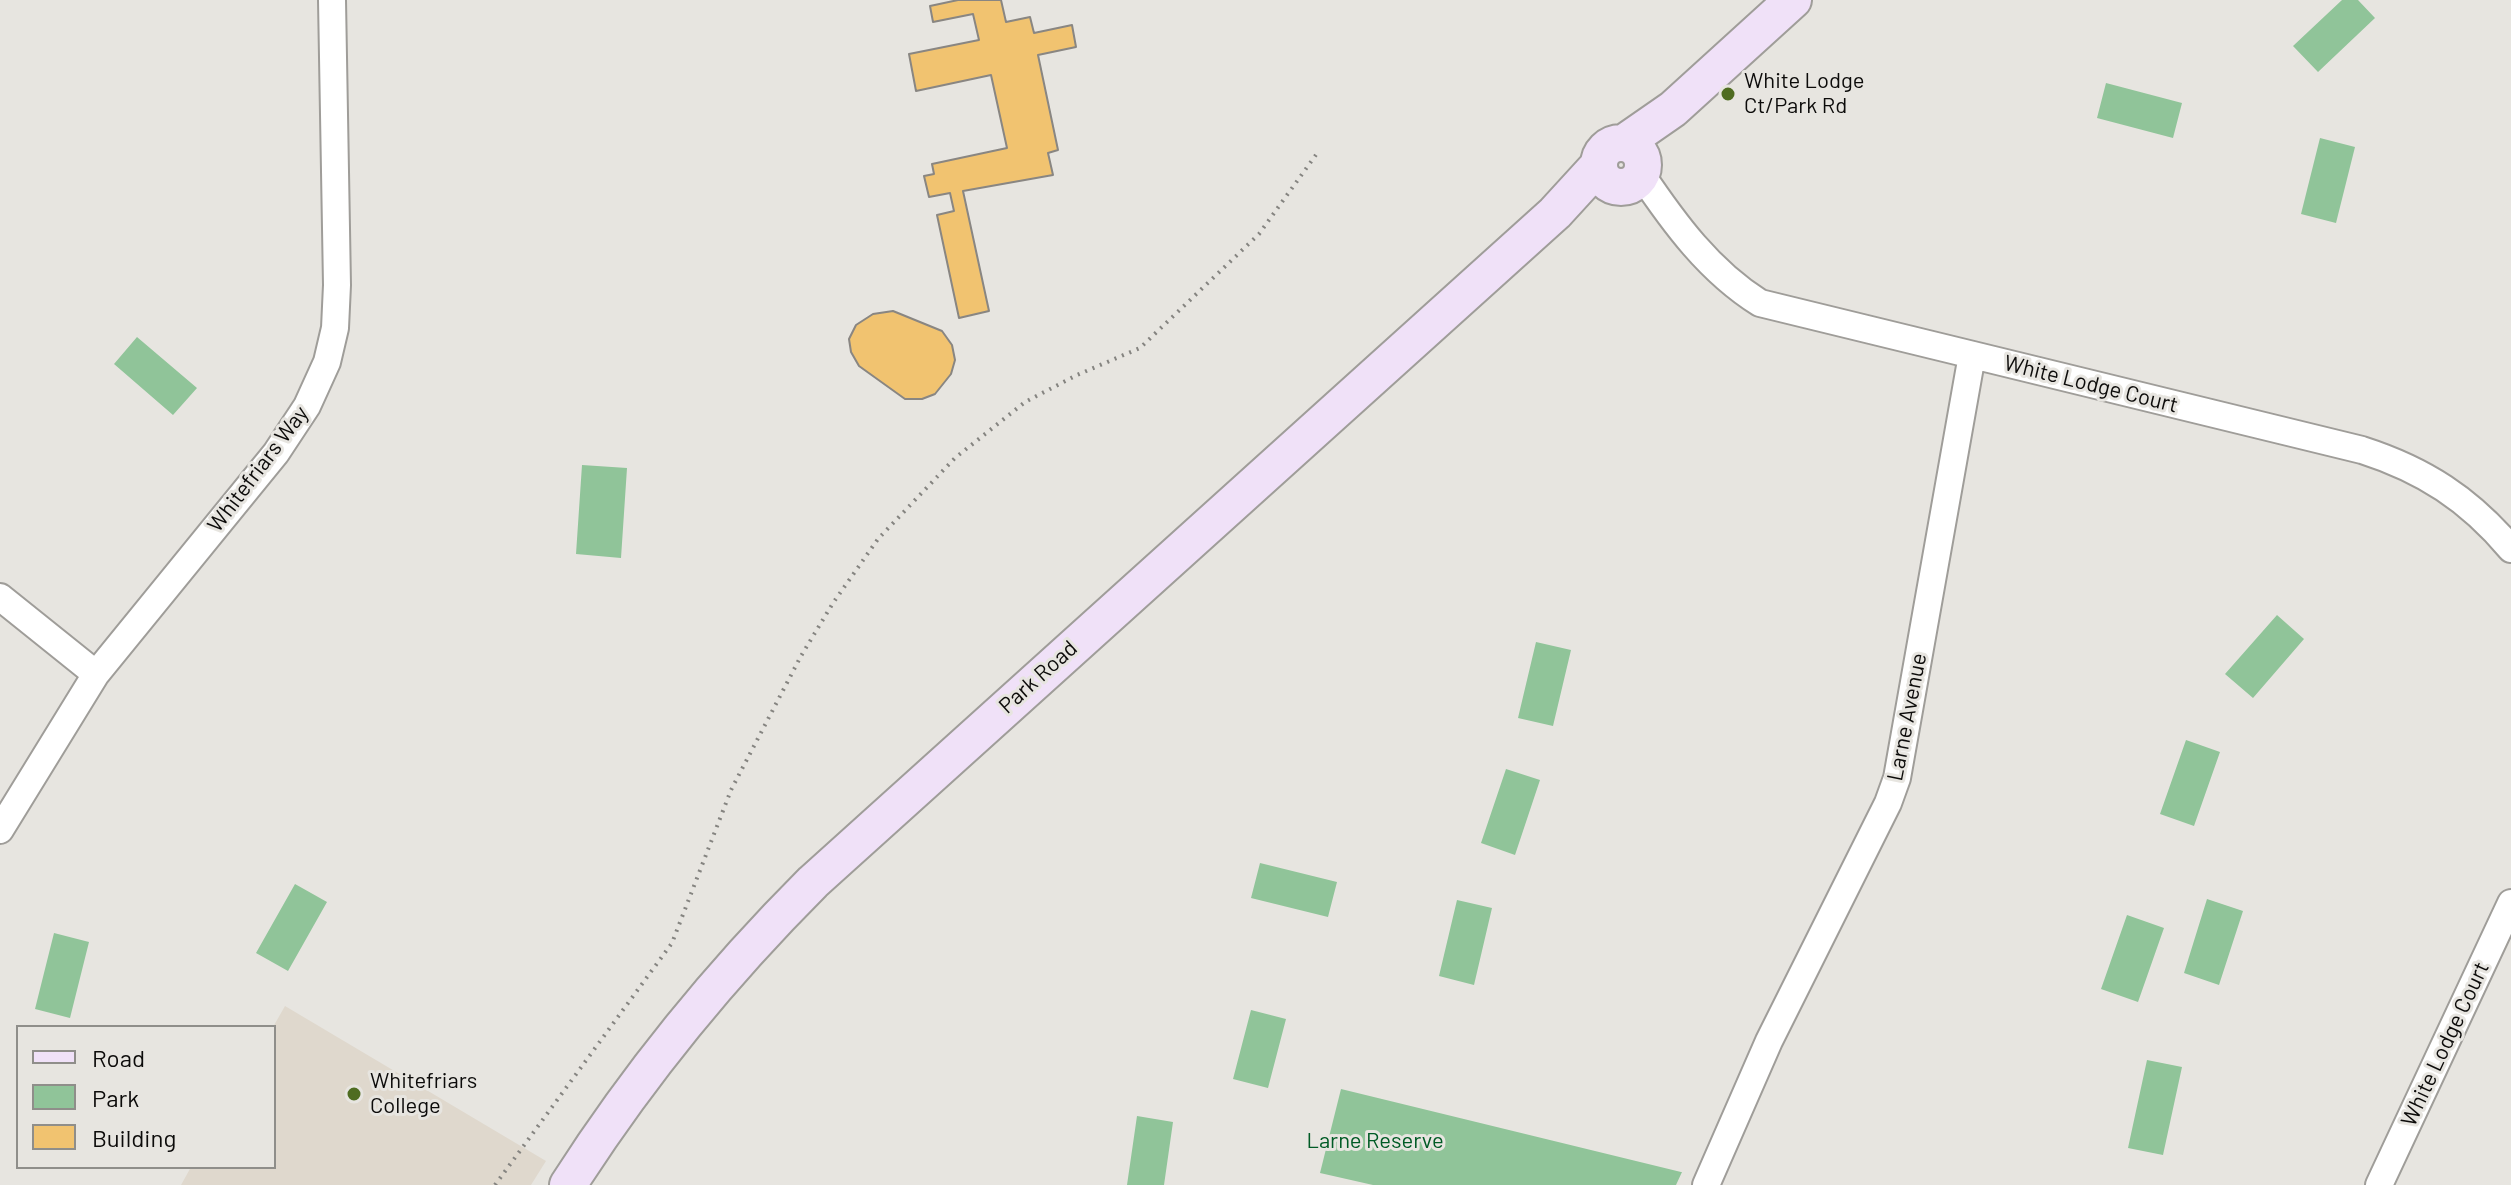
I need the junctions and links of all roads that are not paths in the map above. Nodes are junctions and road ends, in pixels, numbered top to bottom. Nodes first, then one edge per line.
1 (332, 0) edge
2 (1793, 0) edge
3 (1624, 169) junction
4 (1972, 355) junction
5 (2511, 549) edge
6 (0, 597) edge
7 (96, 674) junction
8 (0, 830) edge
9 (2511, 903) edge
10 (568, 1185) edge
11 (1706, 1185) edge
12 (2379, 1185) edge

1 - 7 street, Whitefriars Way
2 - 3 street
3 - 4 street, White Lodge Court
3 - 10 street, Park Road
4 - 5 street, White Lodge Court
4 - 11 street, Larne Avenue
6 - 7 street
7 - 8 street, Whitefriars Way
9 - 12 street, White Lodge Court

